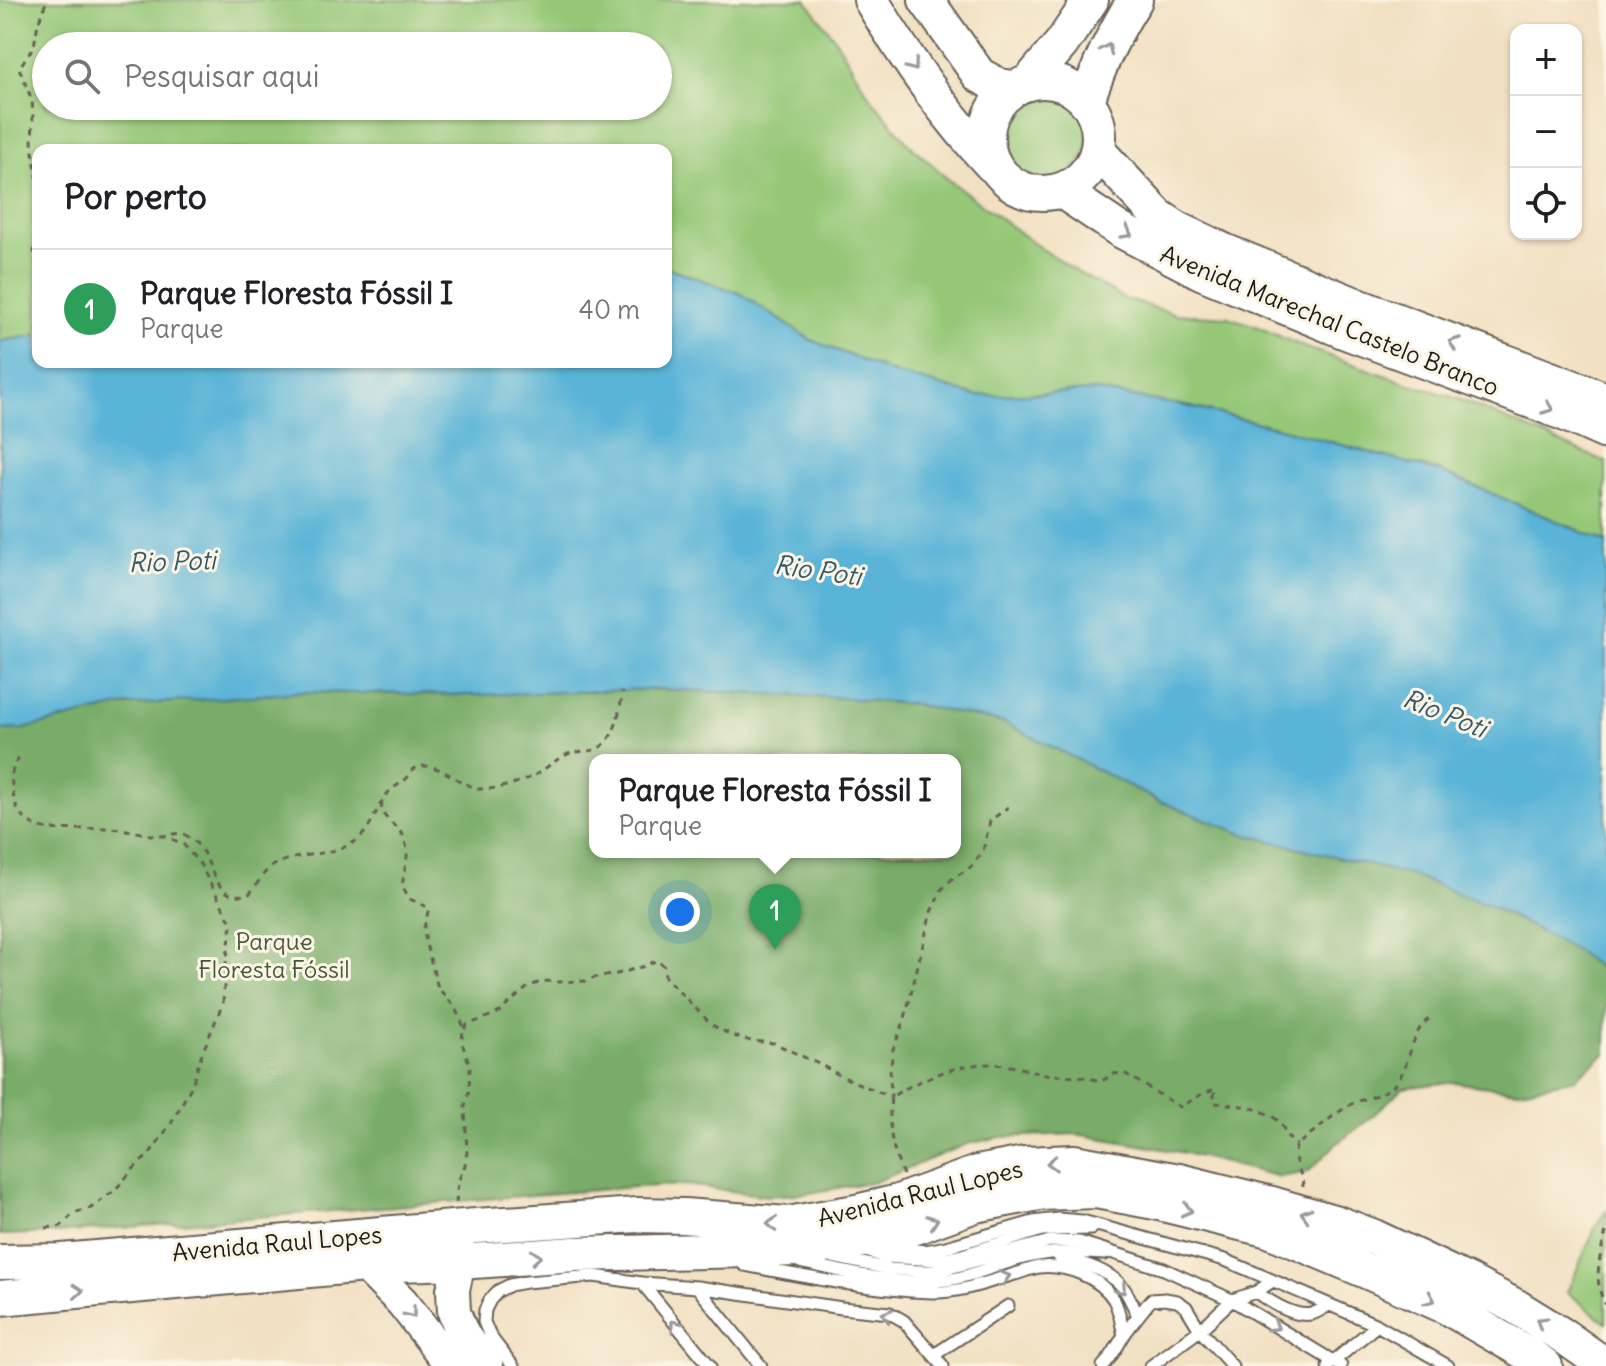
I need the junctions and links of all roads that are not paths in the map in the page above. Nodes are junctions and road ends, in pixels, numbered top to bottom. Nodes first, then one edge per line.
1 (871, 0) edge
2 (926, 0) edge
3 (1091, 0) edge
4 (1134, 2) edge
5 (1022, 85) junction
6 (1087, 101) junction
7 (1098, 151) junction
8 (995, 169) junction
9 (1062, 191) junction
10 (1354, 320) junction
11 (1606, 400) edge
12 (1606, 432) edge
13 (456, 1216) junction
14 (1114, 1230) junction
15 (852, 1242) junction
16 (745, 1249) junction
17 (801, 1249) junction
18 (681, 1251) junction
19 (1043, 1254) junction
20 (1115, 1254) junction
21 (0, 1262) edge
22 (459, 1262) junction
23 (365, 1265) junction
24 (1273, 1281) junction
25 (642, 1283) junction
26 (697, 1287) junction
27 (1256, 1292) junction
28 (0, 1298) edge
29 (1232, 1300) junction
30 (1329, 1305) junction
31 (1008, 1306) dead end
32 (1138, 1316) junction
33 (1377, 1325) junction
34 (1200, 1330) junction
35 (1124, 1335) junction
36 (934, 1355) junction
37 (1335, 1364) edge
38 (452, 1366) edge
39 (487, 1366) edge
40 (513, 1366) edge
41 (710, 1366) edge
42 (761, 1366) edge
43 (943, 1366) edge
44 (1103, 1366) edge
45 (1151, 1366) edge
46 (1232, 1366) edge
47 (1448, 1366) edge
48 (1545, 1366) edge
49 (1606, 1366) edge

1 -> 8 main road
2 - 5 main road
3 - 5 main road
6 -> 4 main road
5 - 6 main road
5 - 8 main road
6 - 7 main road
7 - 9 main road
7 - 10 main road, Avenida Marechal Castelo Branco
8 - 9 main road
9 -> 10 main road, Avenida Marechal Castelo Branco
11 -> 10 main road, Avenida Marechal Castelo Branco
10 -> 12 main road, Avenida Marechal Castelo Branco
13 - 21 main road, Avenida Raul Lopes
13 - 22 street
49 -> 13 main road, Avenida Raul Lopes
14 - 15 lane
14 - 15 lane
14 - 24 lane
15 - 17 main road, Avenida Raul Lopes
15 -> 48 main road, Avenida Raul Lopes
16 - 17 main road, Avenida Raul Lopes
16 - 18 main road, Avenida Raul Lopes
16 - 19 lane
17 - 20 lane
22 -> 18 main road, Avenida Raul Lopes
18 -> 35 lane
19 - 20 lane
19 -> 32 lane
20 - 29 lane
22 - 23 main road, Avenida Raul Lopes
22 - 39 street
28 -> 23 main road, Avenida Raul Lopes
23 -> 38 street
24 - 27 lane
24 - 30 lane
25 - 26 lane
25 - 40 lane
41 -> 25 lane
36 -> 26 lane
26 - 42 lane
27 - 29 lane
27 - 30 lane
29 - 34 lane
29 -> 37 lane
30 - 33 lane
31 - 36 lane
32 - 34 lane
32 - 35 lane
33 - 37 lane
33 - 47 lane
34 - 45 lane
34 - 46 lane
35 - 44 lane
36 - 43 lane

